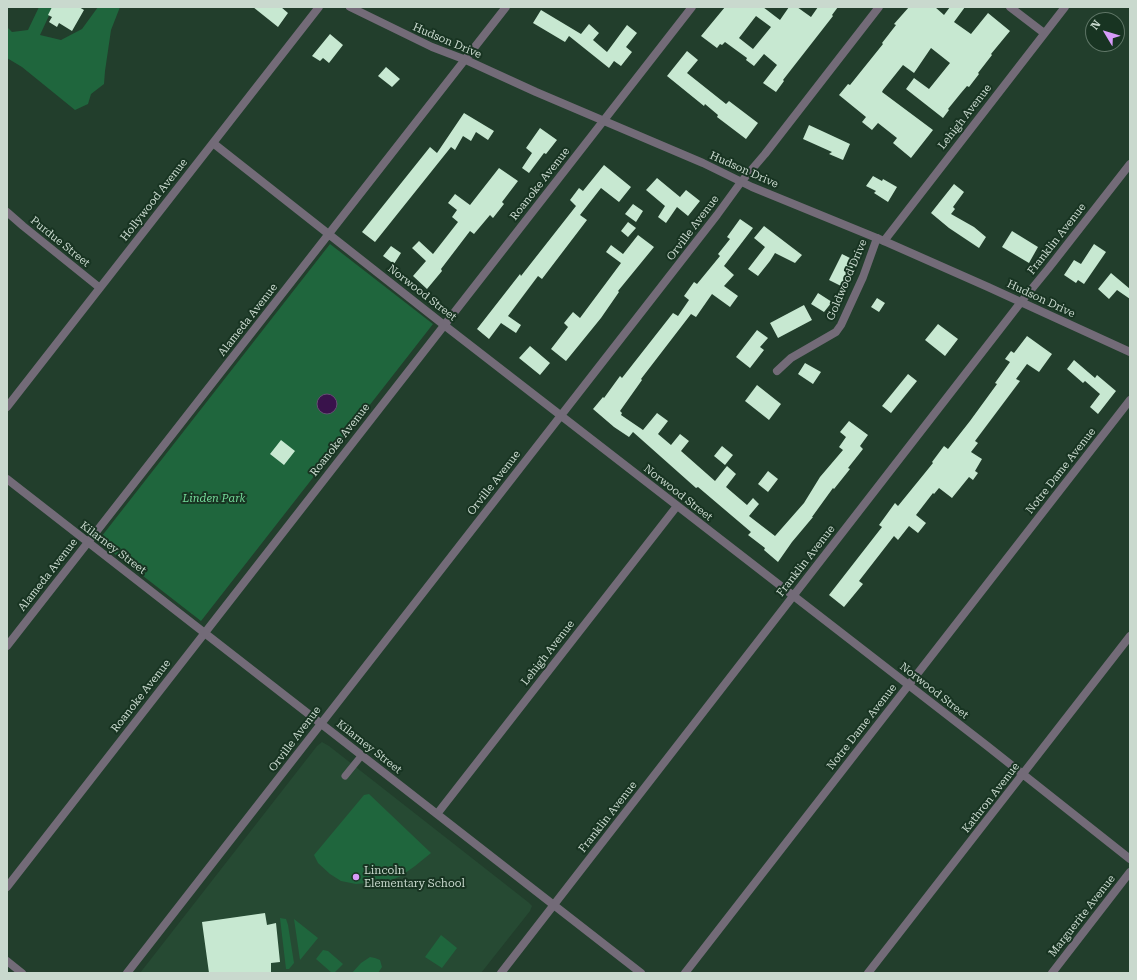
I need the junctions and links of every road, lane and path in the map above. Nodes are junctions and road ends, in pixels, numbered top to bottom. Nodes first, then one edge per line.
1 (319, 7) edge
2 (350, 7) edge
3 (506, 7) edge
4 (692, 7) edge
5 (879, 7) edge
6 (1010, 7) edge
7 (1065, 7) edge
8 (1044, 33) junction
9 (466, 60) junction
10 (603, 121) junction
11 (213, 143) junction
12 (1130, 164) edge
13 (741, 182) junction
14 (7, 212) edge
15 (330, 234) junction
16 (881, 240) junction
17 (100, 288) junction
18 (1021, 302) junction
19 (444, 325) junction
20 (1130, 352) edge
21 (777, 371) dead end
22 (1130, 400) edge
23 (7, 407) edge
24 (562, 415) junction
25 (7, 479) edge
26 (676, 506) junction
27 (88, 542) junction
28 (793, 596) junction
29 (204, 633) junction
30 (1130, 636) edge
31 (7, 646) edge
32 (908, 686) junction
33 (322, 724) junction
34 (362, 755) junction
35 (1022, 775) junction
36 (345, 776) dead end
37 (437, 814) junction
38 (1130, 859) edge
39 (1130, 872) edge
40 (7, 887) edge
41 (553, 905) junction
42 (7, 961) edge
43 (22, 973) edge
44 (127, 973) edge
45 (501, 973) edge
46 (641, 973) edge
47 (685, 973) edge
48 (868, 973) edge
49 (1052, 973) edge

1 - 11 street, Hollywood Avenue
2 - 9 street, Hudson Drive
3 - 9 street, Alameda Avenue
4 - 10 street, Roanoke Avenue
5 - 13 street, Orville Avenue
6 - 8 street
7 - 8 street, Lehigh Avenue
8 - 16 street, Lehigh Avenue
9 - 10 street, Hudson Drive
9 - 15 street, Alameda Avenue
10 - 13 street, Hudson Drive
10 - 19 street, Roanoke Avenue
11 - 15 street, Norwood Street
11 - 17 street, Hollywood Avenue
12 - 18 street, Franklin Avenue
13 - 16 street, Hudson Drive
13 - 24 street, Orville Avenue
14 - 17 street, Purdue Street
15 - 19 street, Norwood Street
15 - 27 street, Alameda Avenue
16 - 18 street, Hudson Drive
16 - 21 street, Goldwood Drive
17 - 23 street, Hollywood Avenue
18 - 20 street, Hudson Drive
18 - 28 street, Franklin Avenue
19 - 24 street, Norwood Street
19 - 29 street, Roanoke Avenue
22 - 32 street, Notre Dame Avenue
24 - 26 street, Norwood Street
24 - 33 street, Orville Avenue
25 - 27 street, Kilarney Street
26 - 28 street, Norwood Street
26 - 37 street, Lehigh Avenue
27 - 29 street, Kilarney Street
27 - 31 street, Alameda Avenue
28 - 32 street, Norwood Street
28 - 41 street, Franklin Avenue
29 - 33 street, Kilarney Street
29 - 40 street, Roanoke Avenue
30 - 35 street, Kathron Avenue
32 - 35 street, Norwood Street
32 - 47 street, Notre Dame Avenue
33 - 34 street, Kilarney Street
33 - 44 street, Orville Avenue
34 - 36 lane
34 - 37 street, Kilarney Street
35 - 38 street, Norwood Street
35 - 48 street, Kathron Avenue
37 - 41 street, Kilarney Street
39 - 49 street, Marguerite Avenue
41 - 45 street, Franklin Avenue
41 - 46 street, Kilarney Street
42 - 43 street

